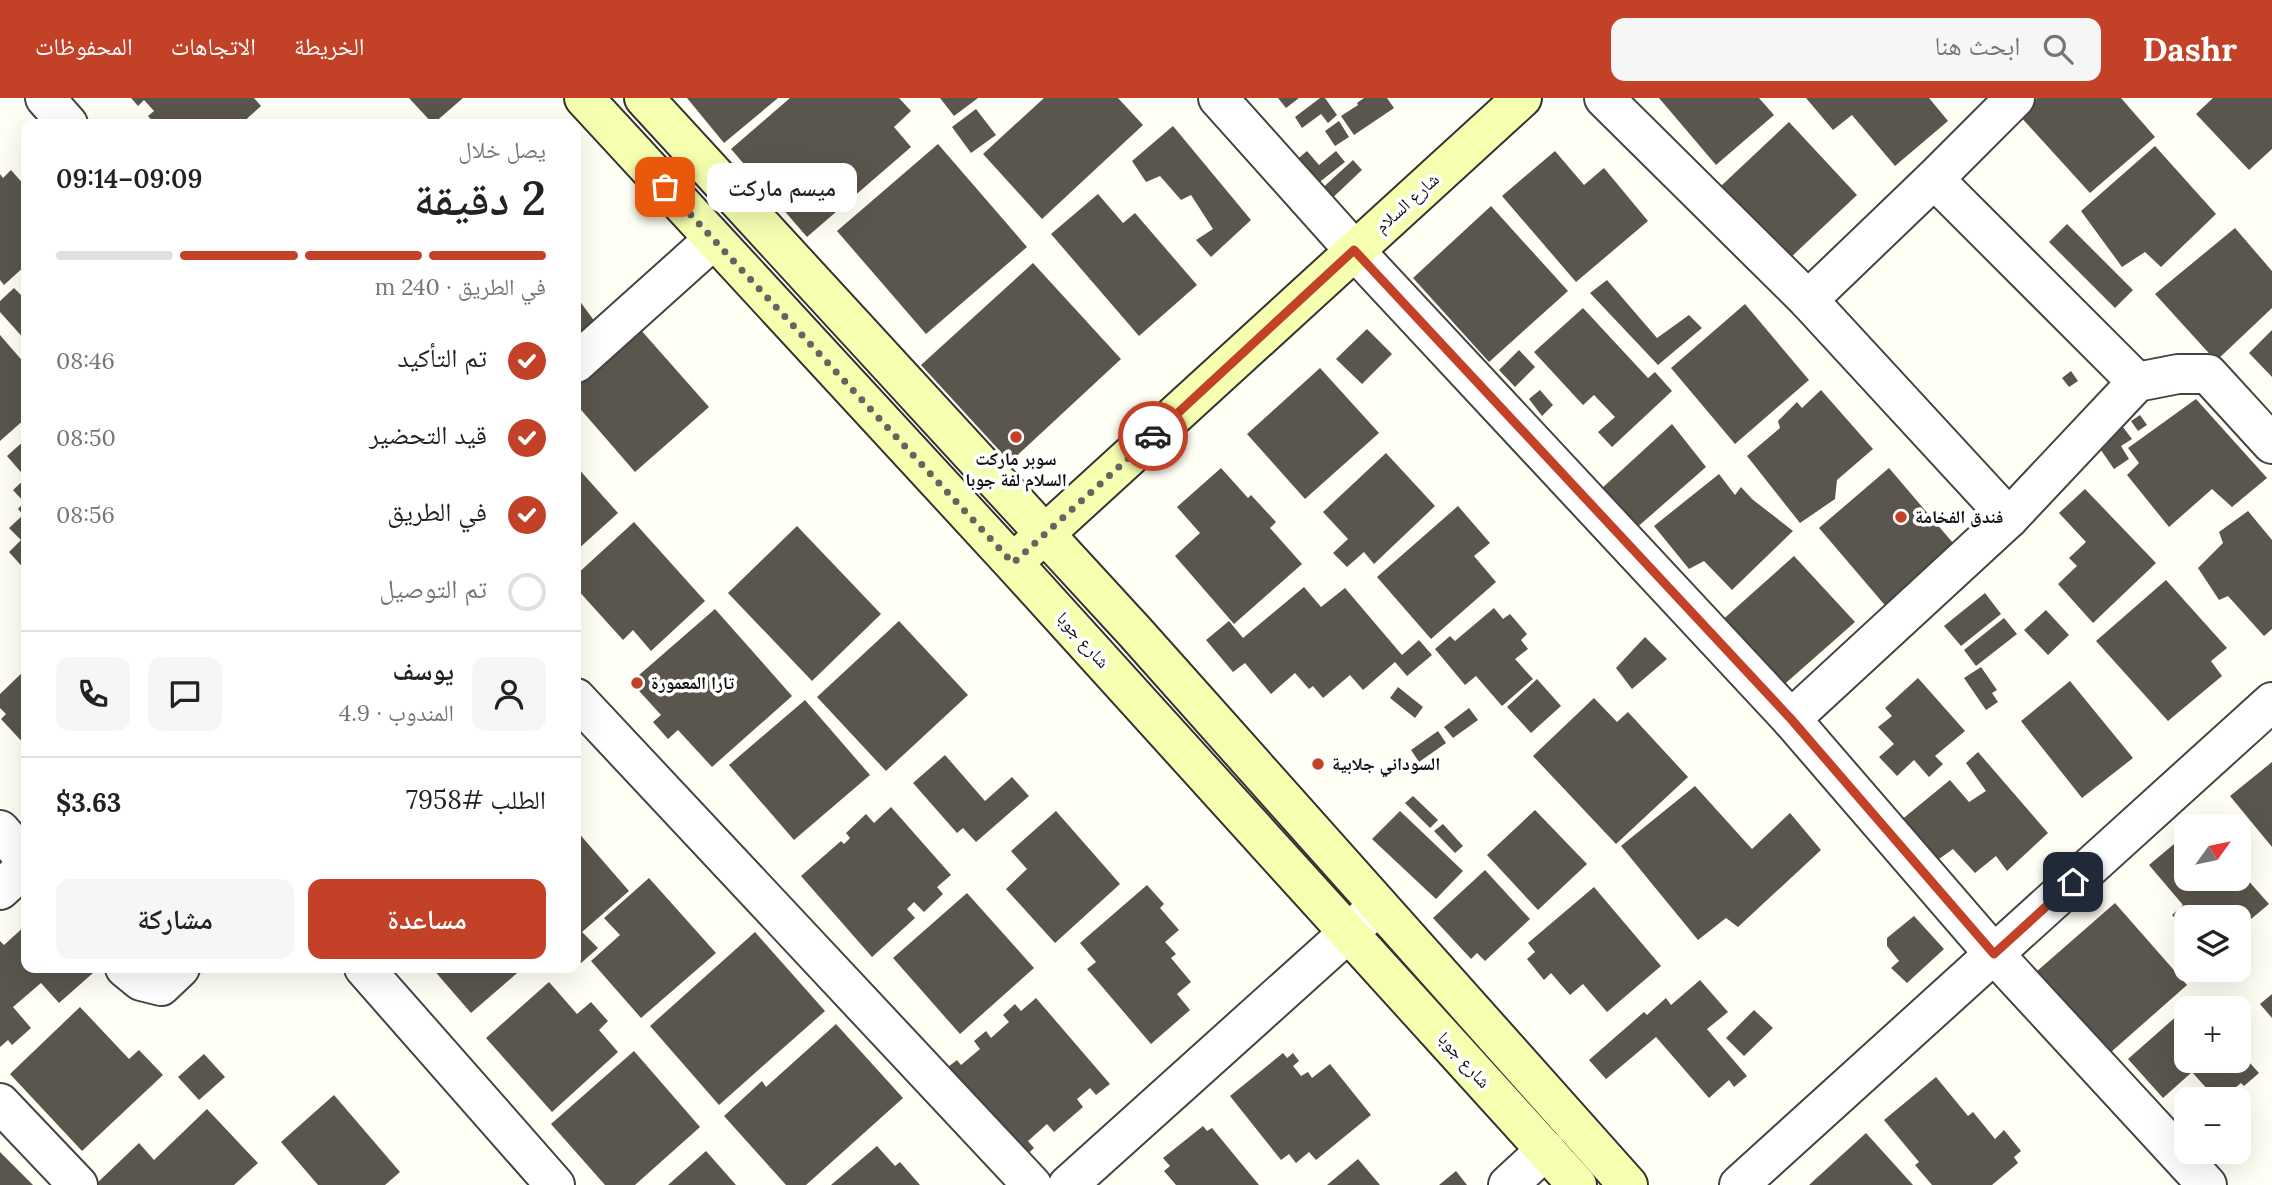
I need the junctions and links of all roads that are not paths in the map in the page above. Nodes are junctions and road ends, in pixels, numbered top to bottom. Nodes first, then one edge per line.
1 (45, 98) edge
2 (584, 98) edge
3 (1218, 98) edge
4 (1522, 98) edge
5 (1604, 98) edge
6 (2015, 98) edge
7 (655, 110) edge
8 (64, 119) edge
9 (633, 152) junction
10 (1934, 179) junction
11 (713, 240) junction
12 (1354, 250) junction
13 (1808, 300) junction
14 (581, 359) edge
15 (2137, 382) junction
16 (2272, 444) edge
17 (2010, 518) junction
18 (1044, 534) junction
19 (1013, 563) junction
20 (2272, 702) edge
21 (581, 703) edge
22 (1791, 719) junction
23 (0, 830) edge
24 (21, 854) edge
25 (21, 871) edge
26 (0, 890) edge
27 (1378, 906) junction
28 (1348, 933) junction
29 (1994, 954) junction
30 (131, 973) edge
31 (175, 973) edge
32 (368, 973) edge
33 (0, 1103) edge
34 (1546, 1150) junction
35 (78, 1185) edge
36 (555, 1185) edge
37 (1032, 1185) edge
38 (1068, 1185) edge
39 (1508, 1185) edge
40 (1577, 1185) edge
41 (1628, 1185) edge
42 (1739, 1185) edge
43 (2207, 1185) edge

1 - 8 street
2 - 9 street, شارع جوبا
3 - 12 street
4 - 12 street, شارع السلام
5 - 13 street
6 - 10 street
7 - 9 street
7 - 18 street
9 - 11 street, شارع جوبا
10 - 13 street
10 - 15 street
11 - 14 street
11 - 19 street, شارع جوبا
12 - 18 street, شارع السلام
12 - 22 street
13 - 17 street
15 - 16 street
15 - 17 street
17 - 22 street
18 - 19 street, شارع السلام
18 - 27 street
19 - 28 street, شارع جوبا
20 - 29 street
21 - 37 street
22 - 29 street
23 - 24 street
25 - 26 street
27 - 28 street
27 - 41 street
28 - 34 street, شارع جوبا
28 - 38 street
29 - 42 street
29 - 43 street
30 - 31 street
32 - 36 street
33 - 35 street
34 - 39 street
34 - 40 street, شارع جوبا

